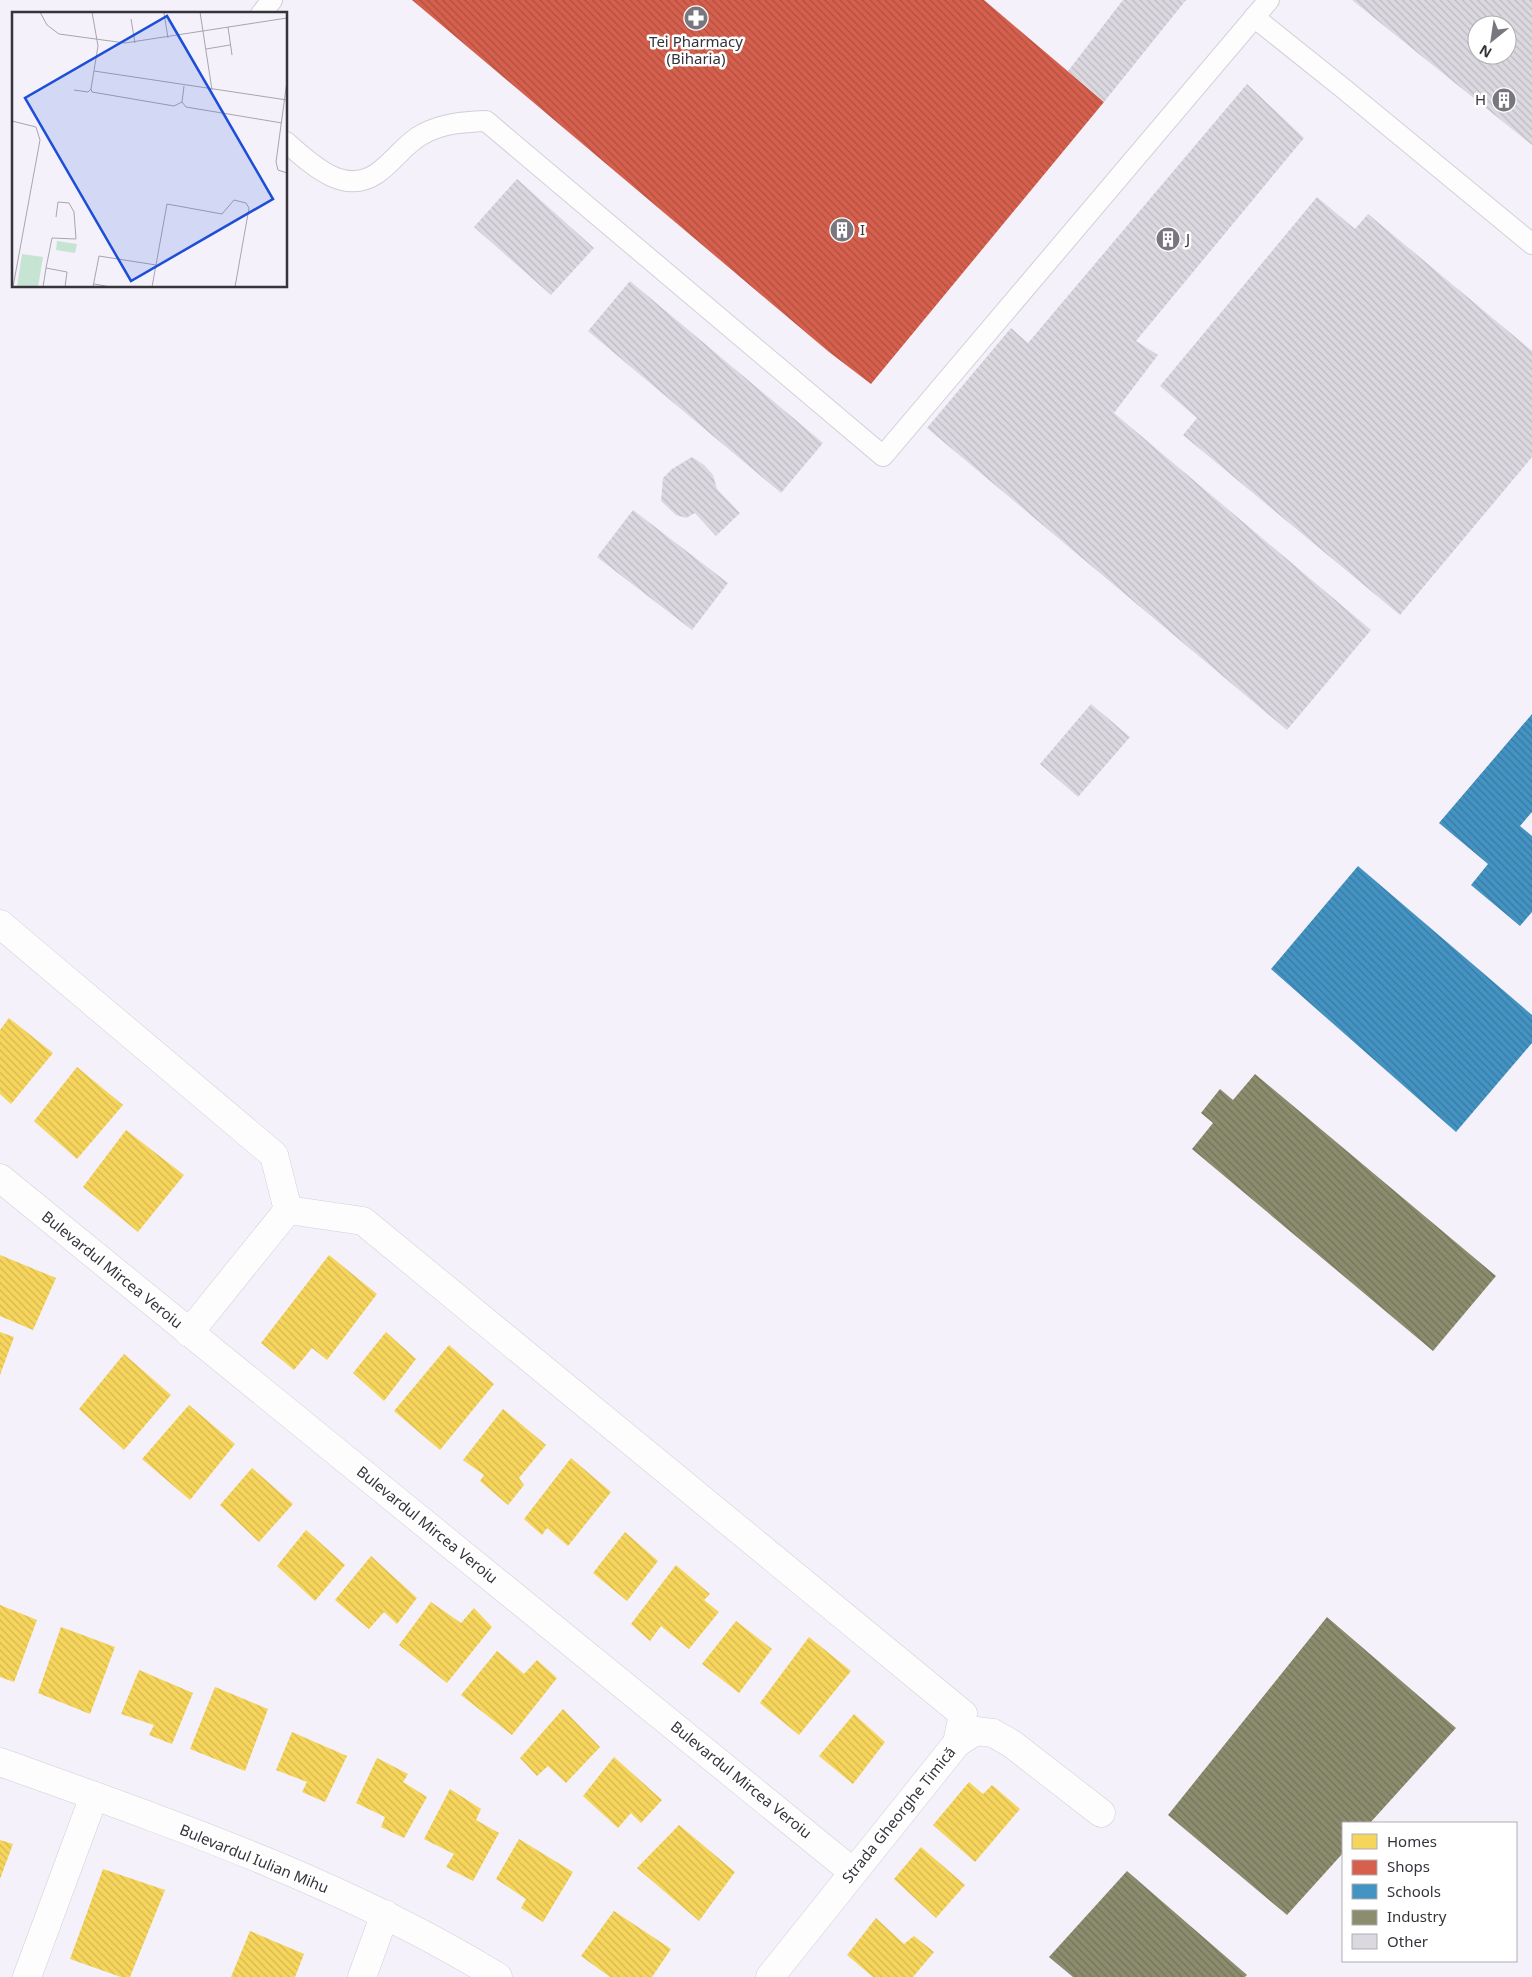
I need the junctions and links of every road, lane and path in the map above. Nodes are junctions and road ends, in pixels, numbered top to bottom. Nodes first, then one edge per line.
1 (272, 0) edge
2 (1269, 0) edge
3 (263, 12) edge
4 (1254, 17) junction
5 (288, 144) edge
6 (1532, 244) edge
7 (0, 924) edge
8 (0, 1178) edge
9 (288, 1210) junction
10 (189, 1333) junction
11 (957, 1743) junction
12 (0, 1762) edge
13 (94, 1796) junction
14 (1101, 1814) dead end
15 (853, 1872) junction
16 (385, 1914) junction
17 (27, 1977) edge
18 (362, 1977) edge
19 (498, 1977) edge
20 (770, 1977) edge

1 - 3 lane
2 - 4 lane
4 - 5 lane
4 - 6 lane
7 - 9 street
8 - 10 street, Bulevardul Mircea Veroiu
9 - 10 street
9 - 11 street
10 - 15 street, Bulevardul Mircea Veroiu
11 - 14 street, Strada Gheorghe Timică
11 - 15 street, Strada Gheorghe Timică
12 - 13 street, Bulevardul Iulian Mihu
13 - 16 street, Bulevardul Iulian Mihu
13 - 17 street
15 - 20 street, Strada Gheorghe Timică
16 - 18 street
16 - 19 street, Bulevardul Iulian Mihu

